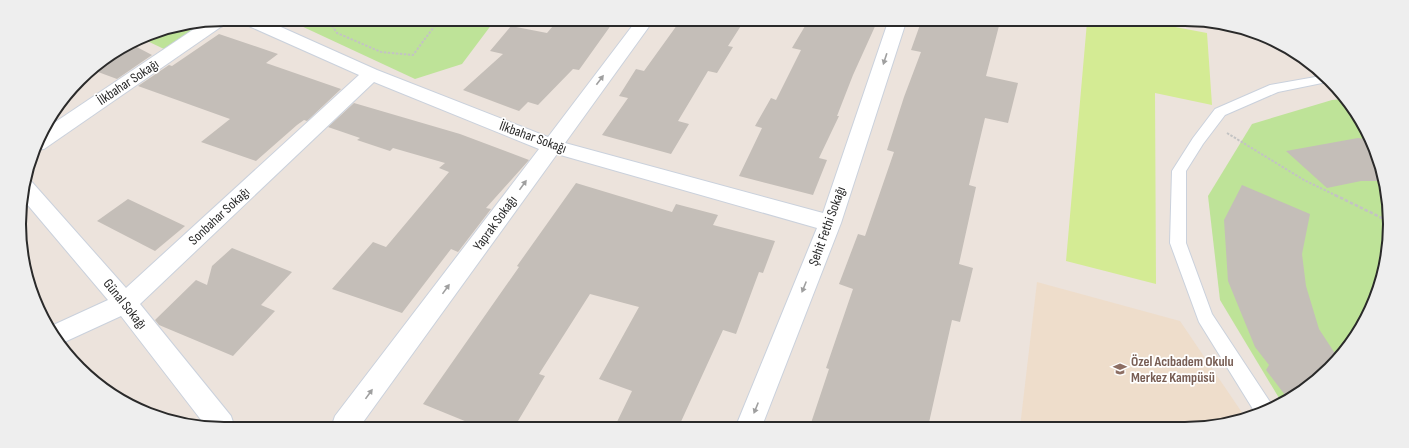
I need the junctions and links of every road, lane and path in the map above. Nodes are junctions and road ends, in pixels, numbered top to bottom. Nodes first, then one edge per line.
1 (210, 26) edge
2 (264, 26) edge
3 (332, 26) edge
4 (435, 26) edge
5 (641, 26) edge
6 (896, 26) edge
7 (371, 74) junction
8 (1321, 80) edge
9 (1211, 124) junction
10 (45, 139) edge
11 (552, 146) junction
12 (29, 192) edge
13 (1383, 219) edge
14 (830, 223) junction
15 (125, 303) junction
16 (59, 333) edge
17 (1262, 407) edge
18 (219, 422) edge
19 (347, 422) edge
20 (751, 422) edge

1 - 10 street, İlkbahar Sokağı
2 - 7 street, İlkbahar Sokağı
3 - 4 path
11 -> 5 street, Yaprak Sokağı
6 -> 14 street, Şehit Fethi Sokağı
7 - 11 street, İlkbahar Sokağı
7 - 15 street, Sonbahar Sokağı
8 - 9 lane
9 - 13 path
9 - 17 lane
11 - 14 street, İlkbahar Sokağı
19 -> 11 street, Yaprak Sokağı
12 - 15 street, Günal Sokağı
14 -> 20 street, Şehit Fethi Sokağı
15 - 16 street, Sonbahar Sokağı
15 - 18 street, Günal Sokağı

